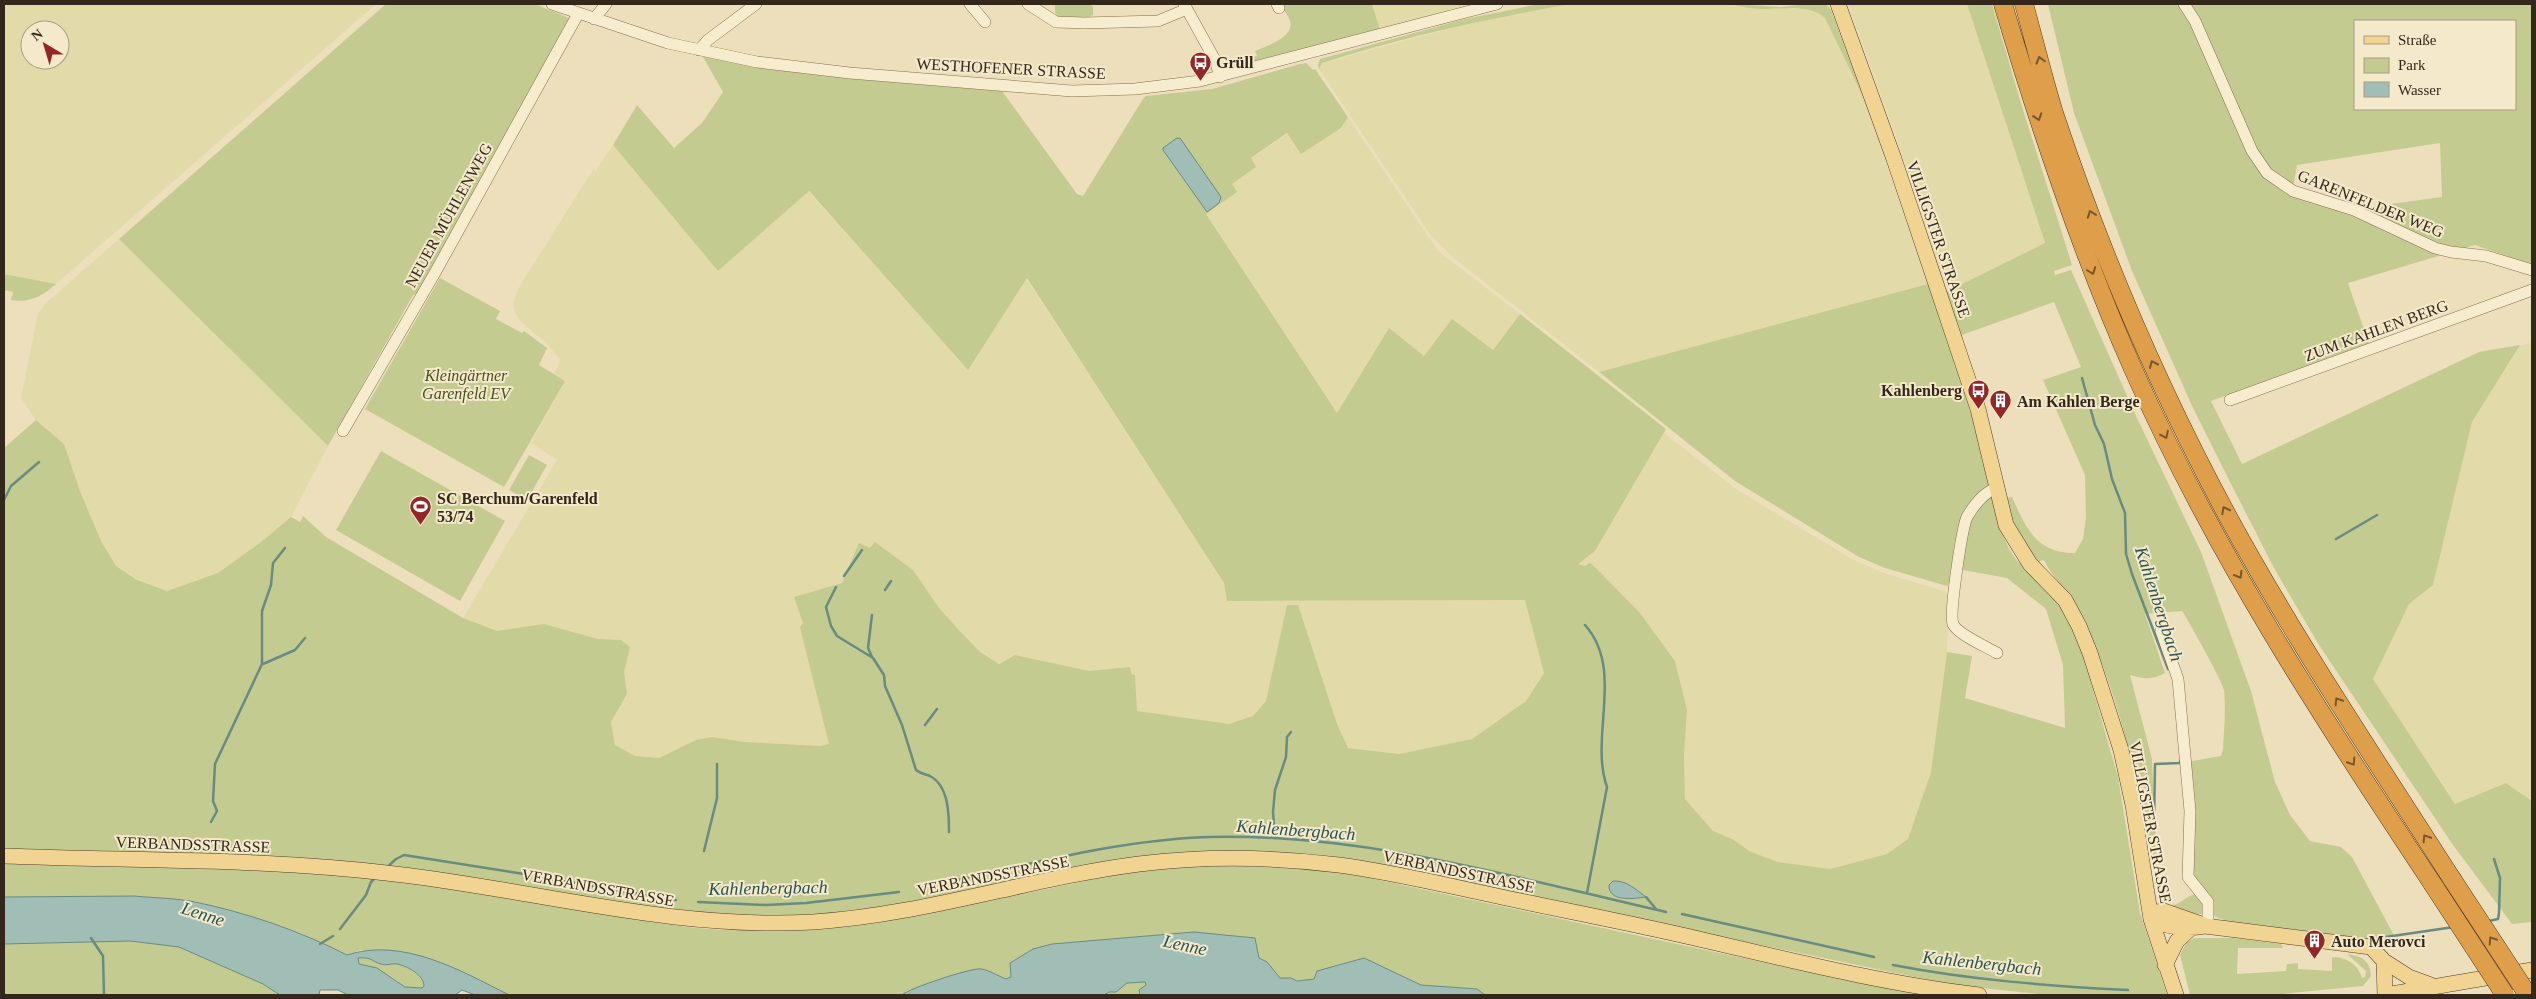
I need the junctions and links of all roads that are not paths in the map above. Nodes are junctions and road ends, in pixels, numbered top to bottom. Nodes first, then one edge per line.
1 (552, 4) edge
2 (606, 4) edge
3 (756, 4) edge
4 (970, 4) edge
5 (1497, 4) edge
6 (1838, 4) edge
7 (2003, 4) edge
8 (2024, 4) edge
9 (2184, 4) edge
10 (1035, 6) edge
11 (1185, 6) edge
12 (578, 14) junction
13 (594, 19) junction
14 (985, 22) dead end
15 (699, 50) junction
16 (1220, 77) junction
17 (2532, 270) edge
18 (2532, 290) edge
19 (2230, 400) dead end
20 (343, 431) dead end
21 (1997, 488) junction
22 (2161, 631) dead end
23 (1997, 653) dead end
24 (4, 856) edge
25 (2150, 916) junction
26 (2201, 927) junction
27 (2384, 962) junction
28 (2165, 965) junction
29 (2532, 970) edge
30 (2433, 986) junction
31 (1979, 995) edge
32 (2176, 995) edge
33 (2386, 995) edge
34 (2505, 995) edge
35 (2528, 995) edge

1 - 12 street, WESTHOFENER STRASSE
2 - 13 street
3 - 15 street
4 - 14 street
5 - 16 street, WESTHOFENER STRASSE
6 - 21 main road, VILLIGSTER STRASSE
7 -> 34 highway, bridge
35 -> 8 highway, bridge
9 - 17 street, GARENFELDER WEG
10 - 11 street
11 - 16 street
12 - 13 street, WESTHOFENER STRASSE
12 - 20 street, NEUER MÜHLENWEG
13 - 15 street, WESTHOFENER STRASSE
15 - 16 street, WESTHOFENER STRASSE
18 - 19 street, ZUM KAHLEN BERG
21 - 23 street
21 - 25 main road, VILLIGSTER STRASSE
22 - 26 street
24 - 31 main road, VERBANDSSTRASSE
25 - 26 main road, VILLIGSTER STRASSE
25 - 28 main road
26 - 27 main road, VILLIGSTER STRASSE
26 - 28 main road
27 - 30 main road, VILLIGSTER STRASSE
27 - 33 main road
28 - 32 main road
29 - 30 main road
30 - 33 main road

